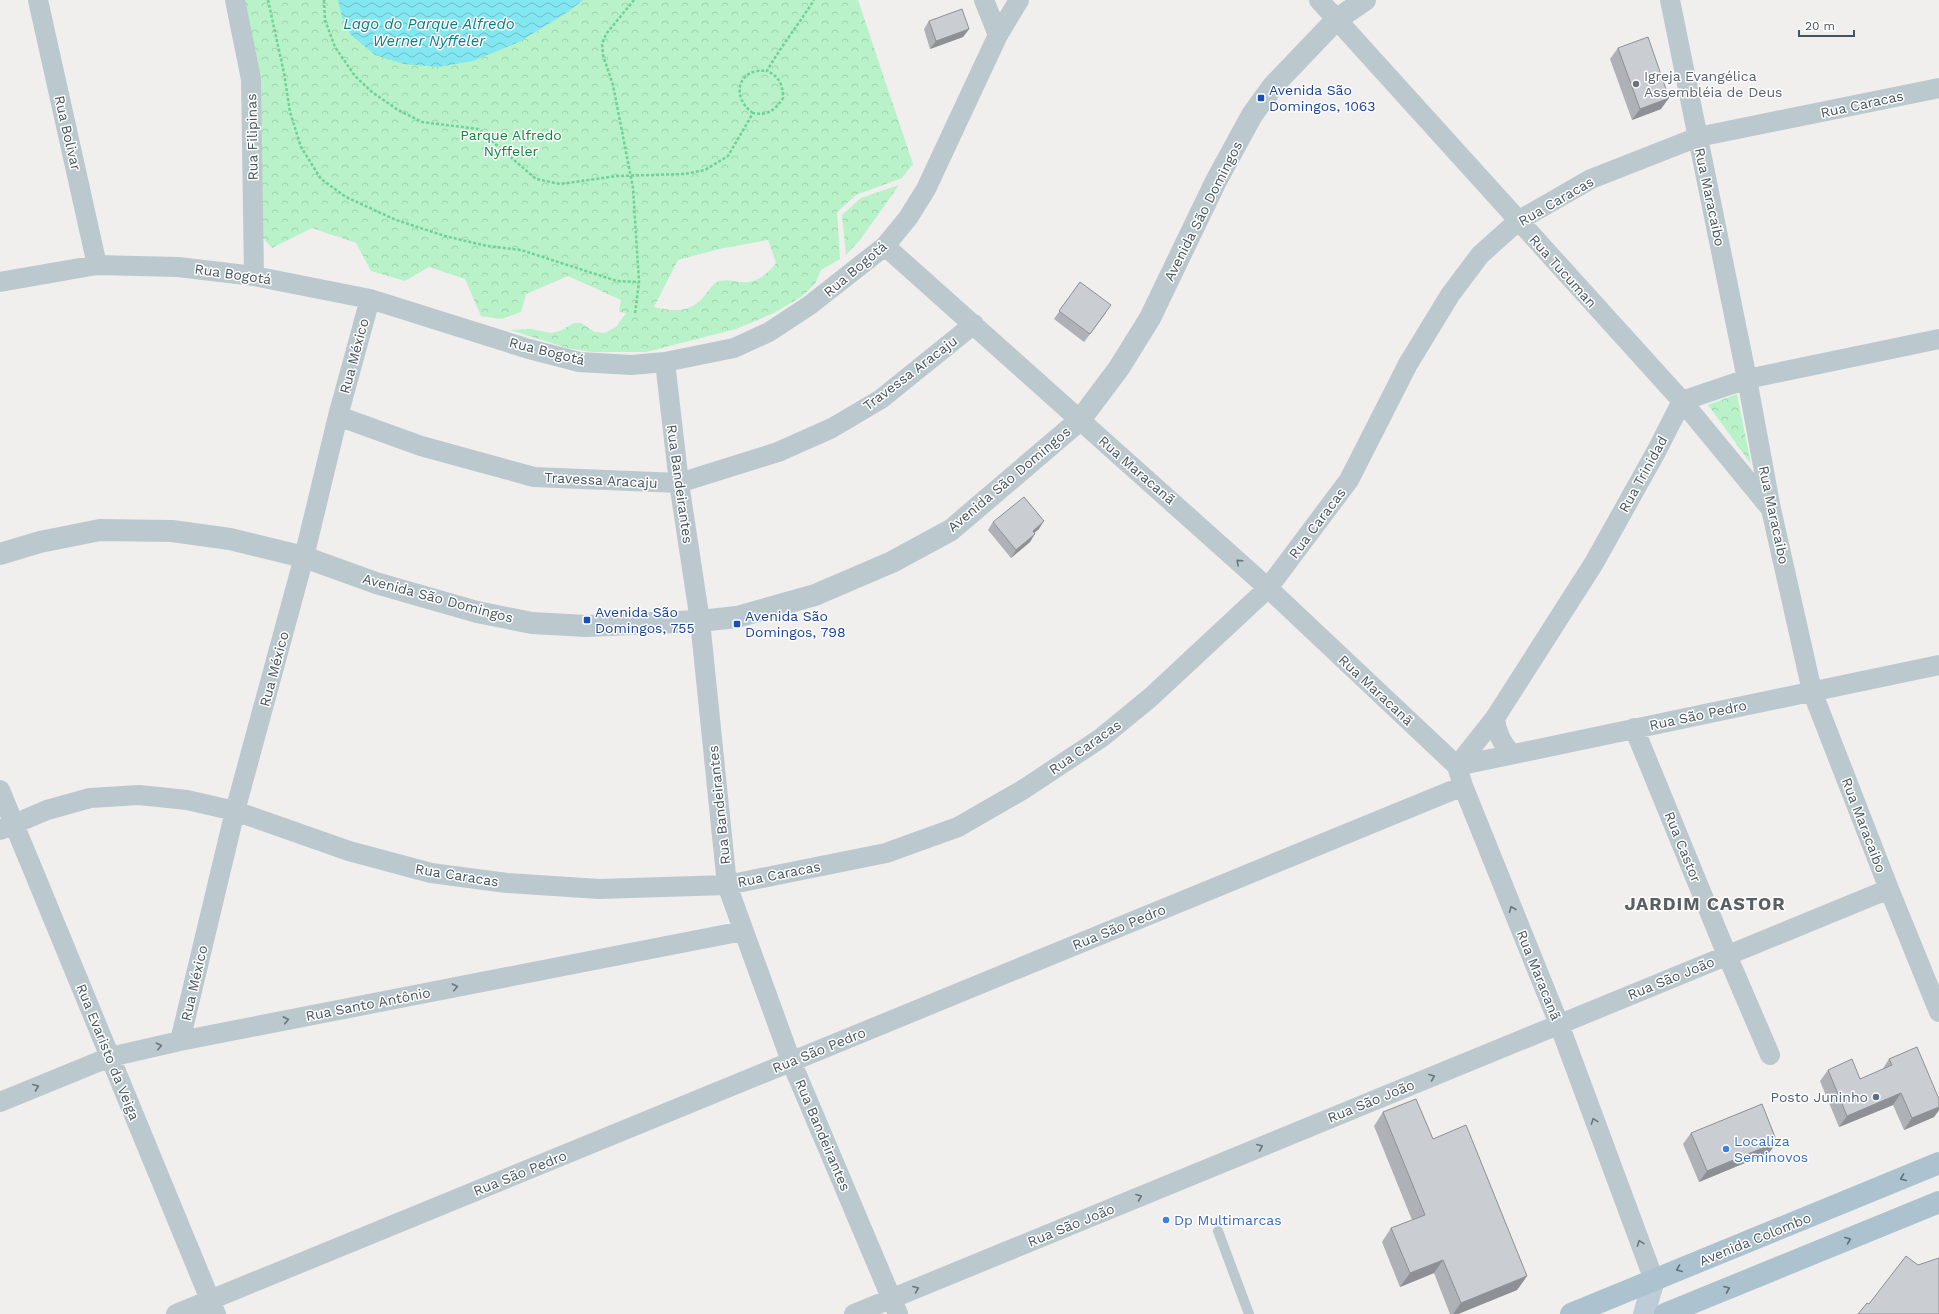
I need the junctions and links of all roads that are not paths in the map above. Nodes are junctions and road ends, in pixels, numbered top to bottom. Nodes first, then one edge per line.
1 (38, 0) edge
2 (235, 0) edge
3 (984, 0) edge
4 (1019, 0) edge
5 (1319, 0) edge
6 (1365, 0) edge
7 (1670, 0) edge
8 (1336, 20) junction
9 (998, 35) junction
10 (1939, 88) edge
11 (1698, 137) junction
12 (1518, 221) junction
13 (885, 246) junction
14 (97, 265) junction
15 (254, 276) junction
16 (0, 282) edge
17 (370, 298) junction
18 (974, 324) junction
19 (1939, 338) edge
20 (665, 362) junction
21 (1747, 379) junction
22 (1682, 401) junction
23 (338, 416) junction
24 (1080, 420) junction
25 (679, 483) junction
26 (1771, 509) junction
27 (0, 554) edge
28 (304, 557) junction
29 (1268, 588) junction
30 (700, 621) junction
31 (1938, 670) edge
32 (1812, 691) junction
33 (1495, 718) junction
34 (1634, 728) junction
35 (1511, 754) junction
36 (1457, 766) junction
37 (1463, 786) junction
38 (0, 790) edge
39 (235, 811) junction
40 (7, 827) edge
41 (727, 885) junction
42 (1889, 889) junction
43 (743, 931) junction
44 (1727, 955) junction
45 (1935, 989) edge
46 (1939, 1012) edge
47 (1559, 1024) junction
48 (180, 1041) junction
49 (1770, 1055) dead end
50 (110, 1057) junction
51 (791, 1061) junction
52 (0, 1102) edge
53 (1939, 1164) edge
54 (1939, 1202) edge
55 (1218, 1231) dead end
56 (1654, 1280) junction
57 (895, 1306) edge
58 (213, 1307) edge
59 (176, 1314) edge
60 (854, 1314) edge
61 (1249, 1314) edge
62 (1571, 1314) edge
63 (1592, 1314) edge
64 (1644, 1314) edge
65 (1665, 1314) edge

1 - 14 street, Rua Bolivar
2 - 15 street, Rua Filipinas
3 - 9 street
4 - 9 street, Rua Bogotá
5 - 8 street, Rua Tucuman
6 - 8 street, Avenida São Domingos
7 - 11 street, Rua Maracaibo
8 - 12 street, Rua Tucuman
8 - 24 street, Avenida São Domingos
9 - 13 street, Rua Bogotá
10 - 11 street, Rua Caracas
11 - 12 street, Rua Caracas
11 - 21 street, Rua Maracaibo
12 - 22 street, Rua Tucuman
12 - 29 street, Rua Caracas
13 - 18 street, Rua Maracanã
13 - 20 street, Rua Bogotá
14 - 15 street, Rua Bogotá
14 - 16 street, Rua Bogotá
15 - 17 street, Rua Bogotá
17 - 20 street, Rua Bogotá
17 - 23 street, Rua México
18 - 24 street, Rua Maracanã
18 - 25 street, Travessa Aracaju
19 - 21 street
20 - 25 street, Rua Bandeirantes
21 - 22 street
21 - 26 street, Rua Maracaibo
22 - 26 street, Rua Tucuman
22 - 33 street, Rua Trinidad
23 - 25 street, Travessa Aracaju
23 - 28 street, Rua México
29 -> 24 street, Rua Maracanã
24 - 30 street, Avenida São Domingos
25 - 30 street, Rua Bandeirantes
26 - 32 street, Rua Maracaibo
27 - 28 street, Avenida São Domingos
28 - 30 street, Avenida São Domingos
28 - 39 street, Rua México
29 - 36 street, Rua Maracanã
29 - 41 street, Rua Caracas
30 - 41 street, Rua Bandeirantes
31 - 32 street, Rua São Pedro
32 - 34 street, Rua São Pedro
32 - 42 street, Rua Maracaibo
33 - 35 street
33 - 36 street, Rua Trinidad
34 - 35 street, Rua São Pedro
34 - 44 street, Rua Castor
35 - 36 street, Rua São Pedro
36 - 37 street, Rua Maracanã
47 -> 37 street, Rua Maracanã
37 - 51 street, Rua São Pedro
38 - 40 street, Rua Evaristo da Veiga
39 - 40 street, Rua Caracas
39 - 41 street, Rua Caracas
39 - 48 street, Rua México
40 - 50 street, Rua Evaristo da Veiga
41 - 43 street, Rua Bandeirantes
42 - 44 street, Rua São João
42 - 45 street, Rua Maracaibo
48 -> 43 street, Rua Santo Antônio
43 - 51 street, Rua Bandeirantes
44 - 47 street, Rua São João
44 - 49 street, Rua Castor
45 - 46 street, Rua Maracaibo
56 -> 47 street, Rua Maracanã
57 -> 47 street, Rua São João
50 -> 48 street, Rua Santo Antônio
52 -> 50 street, Rua Santo Antônio
50 - 58 street, Rua Evaristo da Veiga
51 - 57 street, Rua Bandeirantes
51 - 58 street, Rua São Pedro
53 -> 56 main road, Avenida Colombo
65 -> 54 main road
55 - 61 lane
56 - 62 main road, Avenida Colombo
56 - 63 main road
56 - 64 main road
57 - 60 street, Rua São João
58 - 59 street, Rua São Pedro

